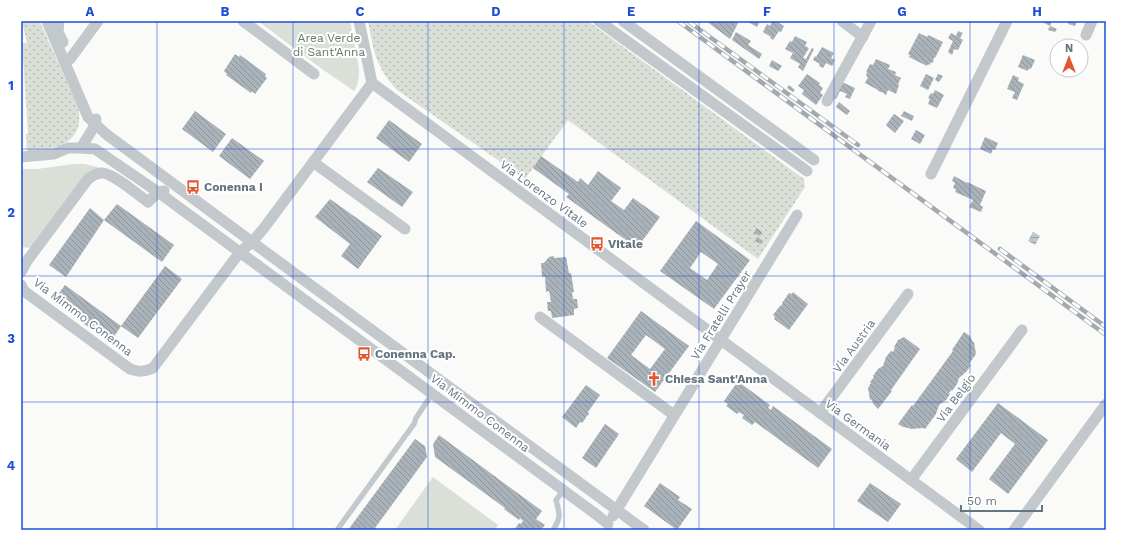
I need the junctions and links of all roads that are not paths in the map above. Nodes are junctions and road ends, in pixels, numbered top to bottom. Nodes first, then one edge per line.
1 (46, 21) edge
2 (60, 21) edge
3 (98, 21) edge
4 (243, 21) edge
5 (359, 21) edge
6 (599, 21) edge
7 (623, 21) edge
8 (842, 21) edge
9 (871, 21) edge
10 (1007, 21) edge
11 (1092, 21) edge
12 (1086, 35) dead end
13 (863, 37) junction
14 (70, 59) junction
15 (314, 74) dead end
16 (372, 82) junction
17 (827, 102) dead end
18 (95, 125) junction
19 (82, 148) junction
20 (21, 157) edge
21 (814, 160) dead end
22 (313, 162) junction
23 (807, 171) dead end
24 (931, 174) dead end
25 (167, 180) junction
26 (158, 192) junction
27 (190, 196) junction
28 (183, 210) junction
29 (797, 215) dead end
30 (405, 229) dead end
31 (252, 242) junction
32 (240, 252) junction
33 (21, 272) edge
34 (21, 285) edge
35 (908, 294) dead end
36 (540, 317) dead end
37 (1022, 330) dead end
38 (721, 340) junction
39 (426, 370) junction
40 (442, 382) junction
41 (418, 383) junction
42 (432, 394) junction
43 (1106, 404) edge
44 (820, 413) junction
45 (674, 416) junction
46 (911, 480) junction
47 (563, 491) junction
48 (616, 510) junction
49 (606, 527) edge
50 (337, 530) edge
51 (553, 530) edge
52 (644, 530) edge
53 (979, 530) edge
54 (1014, 530) edge

1 - 18 street, Via Mimmo Conenna
2 - 14 street
3 - 14 street
4 - 15 street
5 - 16 street
6 - 23 street
7 - 21 street
8 - 13 street
9 - 13 street
10 - 24 street
11 - 12 street
13 - 17 street
14 - 18 street
16 - 22 street
16 - 38 street, Via Lorenzo Vitale
18 - 19 street
18 - 25 street, Via Mimmo Conenna
19 - 20 street, Via Mimmo Conenna
19 - 26 street, Via Mimmo Conenna
22 - 30 street
22 - 31 street
25 - 26 street, Via Mimmo Conenna
25 - 27 street, Via Mimmo Conenna
26 - 28 street, Via Mimmo Conenna
26 - 33 street, Via Mimmo Conenna
27 - 28 street
27 - 31 street, Via Mimmo Conenna
28 - 32 street, Via Mimmo Conenna
29 - 38 street, Via Fratelli Prayer
31 - 32 street, Via Mimmo Conenna
31 - 39 street, Via Mimmo Conenna
32 - 34 street, Via Mimmo Conenna
32 - 41 street, Via Mimmo Conenna
35 - 44 street, Via Austria
36 - 45 street
37 - 46 street, Via Belgio
38 - 44 street, Via Germania
38 - 45 street, Via Fratelli Prayer
39 - 40 street, Via Mimmo Conenna
39 - 41 street
40 - 42 street
40 - 48 street, Via Mimmo Conenna
41 - 42 street, Via Mimmo Conenna
42 - 47 street, Via Mimmo Conenna
42 - 50 lane
43 - 54 street
44 - 46 street, Via Germania
45 - 48 street, Via Fratelli Prayer
46 - 53 street, Via Germania
47 - 49 street, Via Mimmo Conenna
47 - 51 lane
48 - 49 street, Via Fratelli Prayer
48 - 52 street, Via Mimmo Conenna

